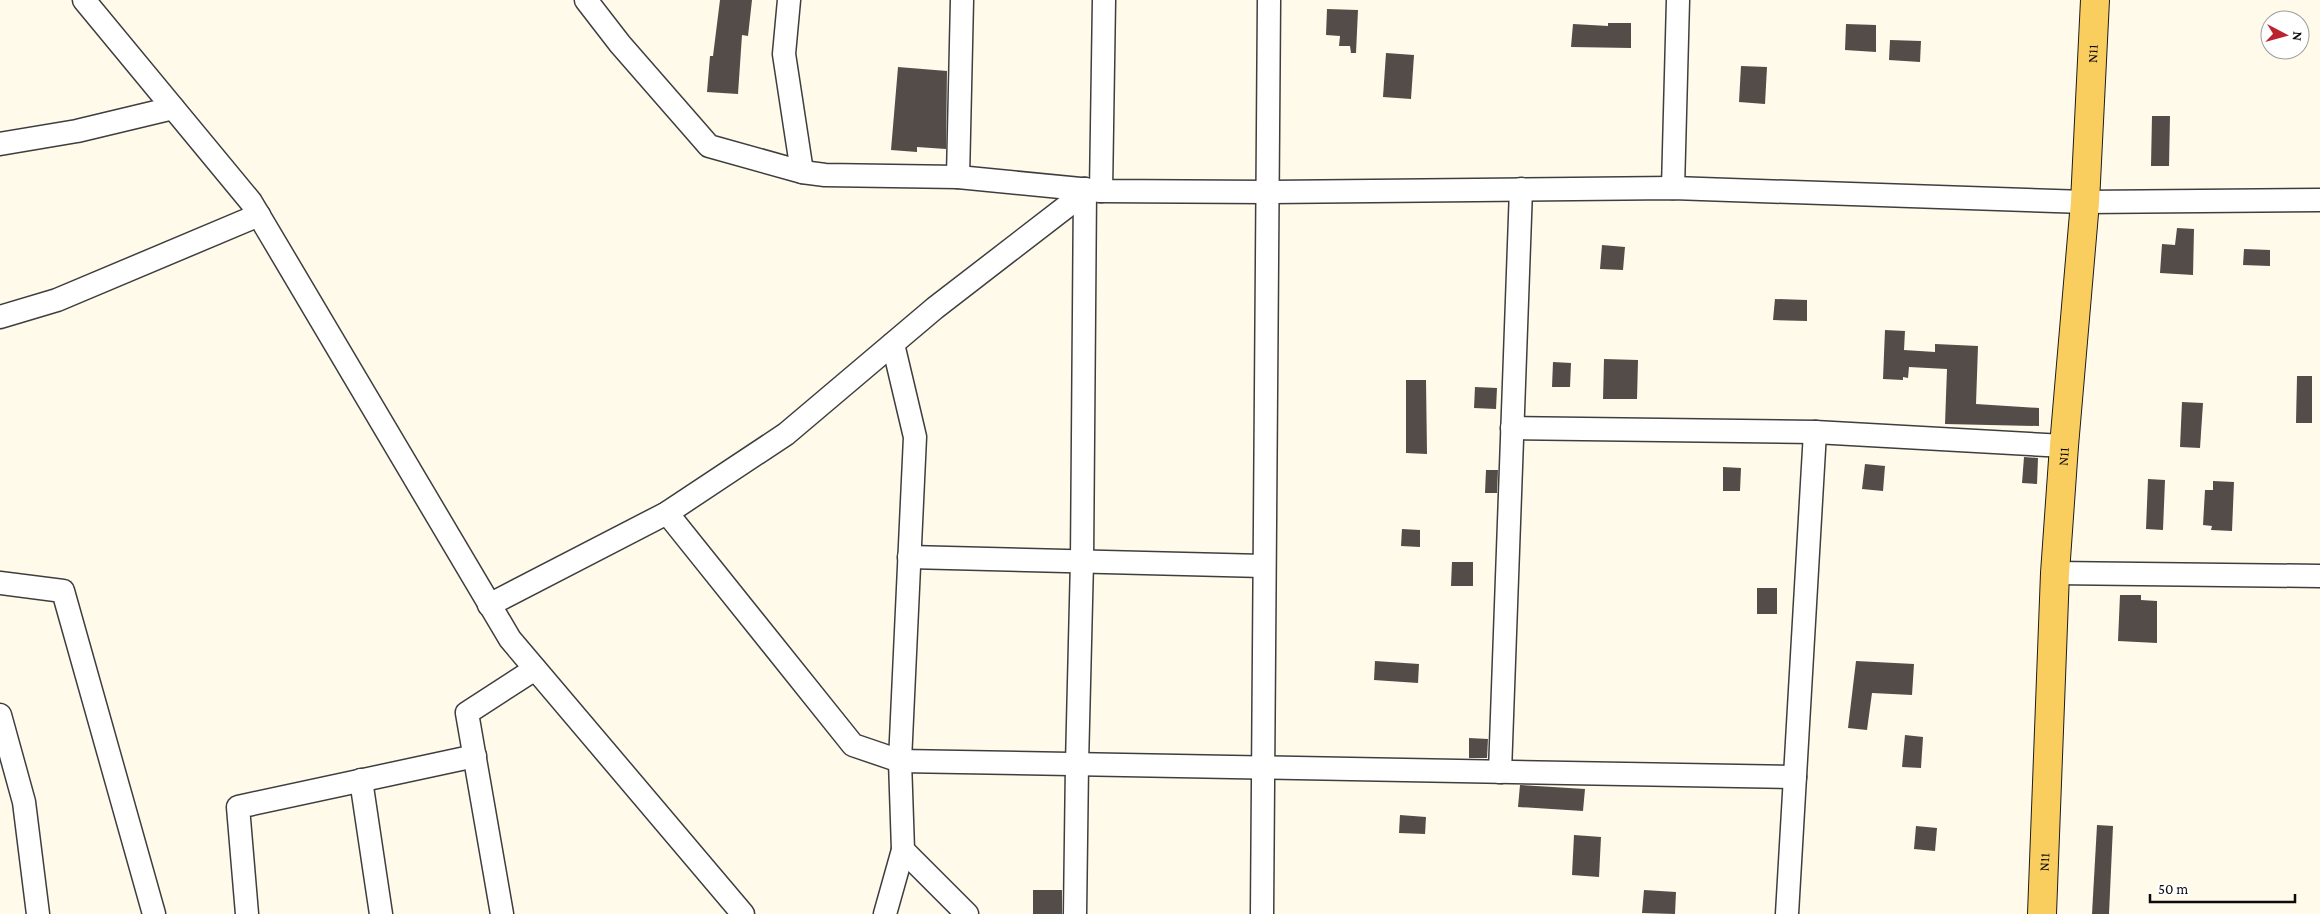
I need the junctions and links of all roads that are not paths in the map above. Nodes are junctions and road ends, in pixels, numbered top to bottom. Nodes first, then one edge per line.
1 (84, 0) edge
2 (586, 0) edge
3 (789, 0) edge
4 (962, 0) edge
5 (1104, 0) edge
6 (1269, 0) edge
7 (1678, 0) edge
8 (2095, 0) edge
9 (173, 108) junction
10 (0, 144) edge
11 (802, 172) junction
12 (958, 178) junction
13 (1673, 188) junction
14 (1521, 189) junction
15 (1093, 190) junction
16 (1267, 192) junction
17 (2320, 200) edge
18 (2085, 202) junction
19 (259, 215) junction
20 (0, 317) edge
21 (893, 344) junction
22 (1512, 428) junction
23 (1815, 432) junction
24 (2064, 446) junction
25 (667, 513) junction
26 (909, 557) junction
27 (1082, 561) junction
28 (1263, 566) junction
29 (2055, 573) junction
30 (2320, 576) edge
31 (0, 583) edge
32 (489, 605) junction
33 (535, 670) junction
34 (0, 715) edge
35 (475, 756) junction
36 (900, 761) junction
37 (1076, 764) junction
38 (1261, 768) junction
39 (1500, 772) junction
40 (1795, 777) junction
41 (361, 780) junction
42 (903, 850) junction
43 (38, 914) edge
44 (154, 914) edge
45 (247, 914) edge
46 (380, 914) edge
47 (502, 914) edge
48 (743, 914) edge
49 (885, 914) edge
50 (967, 914) edge
51 (1075, 914) edge
52 (1262, 914) edge
53 (1786, 914) edge
54 (2042, 914) edge

1 - 9 street
2 - 11 street
3 - 11 street
4 - 12 street
5 - 15 street
6 - 16 street
7 - 13 street
8 - 18 main road, N11
9 - 10 street
9 - 19 street
11 - 12 street
12 - 15 street
13 - 14 street
13 - 18 street
14 - 16 street
14 - 22 street
15 - 16 street
15 - 21 street
15 - 27 street
16 - 28 street
17 - 18 street
18 - 24 main road, N11
19 - 20 street
19 - 32 street
21 - 25 street
21 - 26 street
22 - 23 street
22 - 39 street
23 - 24 street
23 - 40 street
24 - 29 main road, N11
25 - 32 street
25 - 36 street
26 - 27 street
26 - 36 street
27 - 28 street
27 - 37 street
28 - 38 street
29 - 30 street
29 - 54 main road, N11
31 - 44 street
32 - 33 street
33 - 35 street
33 - 48 street
34 - 43 street
35 - 41 street
35 - 47 street
36 - 37 street
36 - 42 street
37 - 38 street
37 - 51 street
38 - 39 street
38 - 52 street
39 - 40 street
40 - 53 street
41 - 45 street
41 - 46 street
42 - 49 street
42 - 50 street

